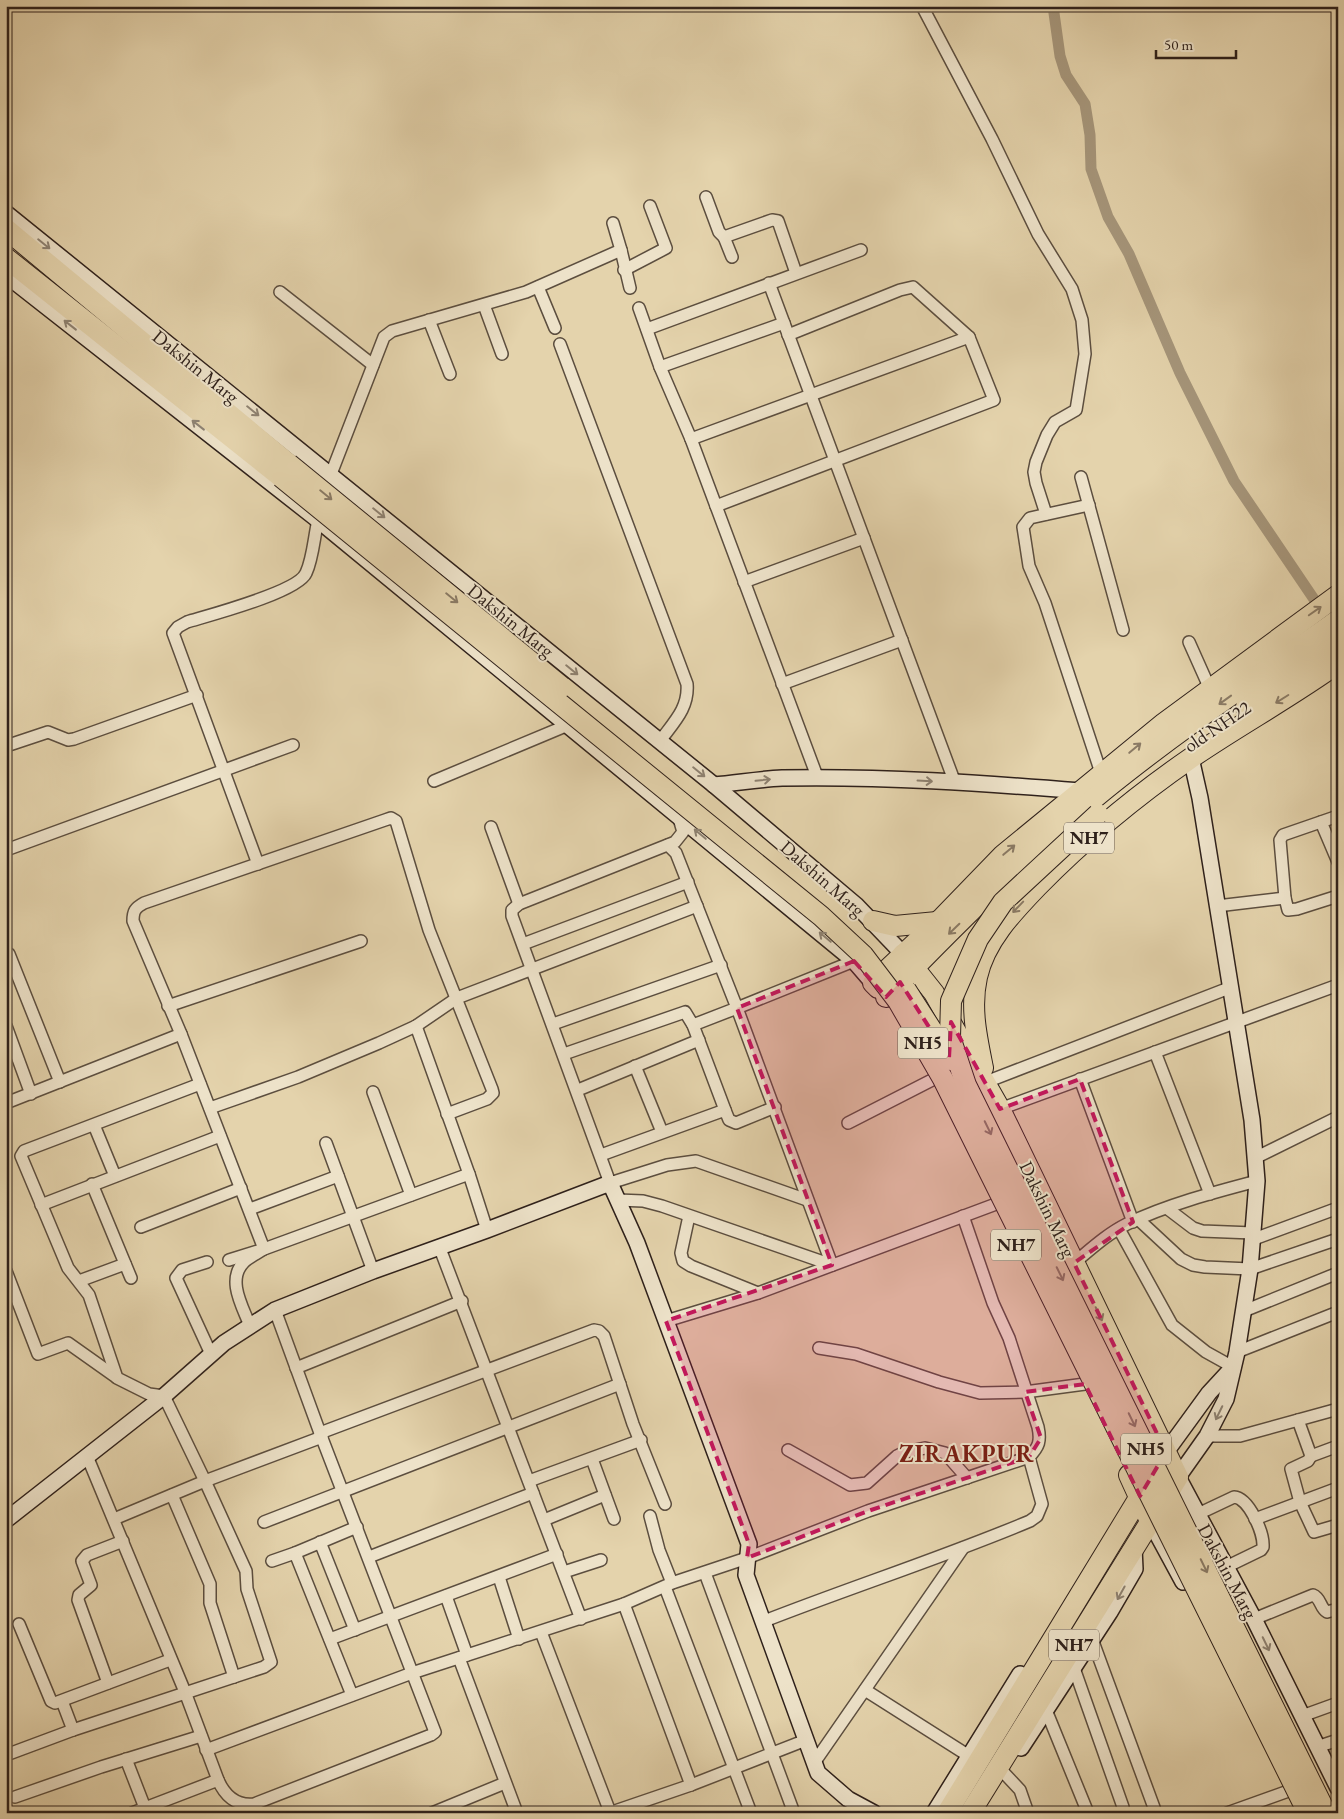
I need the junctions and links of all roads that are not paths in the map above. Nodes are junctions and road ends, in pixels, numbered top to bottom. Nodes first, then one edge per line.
1 (922, 6) edge
2 (706, 197) dead end
3 (650, 206) dead end
4 (6, 213) edge
5 (613, 223) dead end
6 (6, 229) edge
7 (724, 237) junction
8 (620, 250) junction
9 (861, 250) dead end
10 (732, 257) dead end
11 (6, 258) edge
12 (624, 270) junction
13 (796, 273) junction
14 (9, 280) edge
15 (769, 283) junction
16 (538, 287) junction
17 (630, 288) dead end
18 (280, 292) dead end
19 (484, 304) junction
20 (639, 308) dead end
21 (429, 320) junction
22 (784, 323) junction
23 (555, 328) dead end
24 (646, 329) junction
25 (788, 335) junction
26 (969, 338) junction
27 (560, 344) dead end
28 (502, 354) dead end
29 (374, 365) junction
30 (660, 367) junction
31 (450, 374) dead end
32 (811, 395) junction
33 (691, 439) junction
34 (835, 460) junction
35 (285, 471) junction
36 (331, 474) junction
37 (1081, 477) dead end
38 (1089, 505) junction
39 (716, 506) junction
40 (1046, 514) junction
41 (318, 520) junction
42 (864, 538) junction
43 (440, 562) junction
44 (744, 582) junction
45 (1338, 595) edge
46 (413, 598) junction
47 (1338, 620) edge
48 (1122, 630) dead end
49 (902, 640) junction
50 (1338, 641) edge
51 (1189, 642) dead end
52 (1321, 658) edge
53 (782, 684) junction
54 (1210, 688) junction
55 (197, 695) junction
56 (568, 725) junction
57 (660, 741) junction
58 (293, 745) dead end
59 (6, 746) edge
60 (1191, 758) junction
61 (224, 772) junction
62 (1102, 776) junction
63 (818, 779) junction
64 (434, 781) dead end
65 (955, 782) junction
66 (714, 785) junction
67 (1081, 791) junction
68 (678, 815) junction
69 (1338, 816) edge
70 (1321, 822) junction
71 (491, 827) dead end
72 (668, 845) junction
73 (6, 850) edge
74 (1338, 862) edge
75 (258, 864) junction
76 (688, 882) junction
77 (1338, 896) edge
78 (1285, 898) junction
79 (519, 904) junction
80 (697, 906) junction
81 (1217, 906) junction
82 (873, 921) junction
83 (937, 922) junction
84 (361, 941) dead end
85 (523, 944) junction
86 (9, 954) dead end
87 (909, 960) junction
88 (854, 961) junction
89 (721, 965) junction
90 (532, 969) junction
91 (1338, 985) edge
92 (1229, 988) junction
93 (879, 990) junction
94 (457, 998) junction
95 (168, 1006) junction
96 (738, 1008) junction
97 (1235, 1022) junction
98 (553, 1024) junction
99 (692, 1025) junction
100 (6, 1026) edge
101 (416, 1026) junction
102 (181, 1034) junction
103 (698, 1040) junction
104 (1155, 1052) junction
105 (564, 1054) junction
106 (635, 1066) junction
107 (934, 1079) junction
108 (1080, 1079) junction
109 (60, 1082) junction
110 (986, 1082) junction
111 (200, 1084) junction
112 (966, 1085) junction
113 (578, 1090) junction
114 (373, 1092) dead end
115 (31, 1094) junction
116 (6, 1104) edge
117 (775, 1107) junction
118 (210, 1108) junction
119 (1000, 1109) junction
120 (725, 1110) junction
121 (447, 1114) junction
122 (1336, 1122) edge
123 (848, 1123) dead end
124 (94, 1125) junction
125 (662, 1132) junction
126 (220, 1136) junction
127 (326, 1143) dead end
128 (601, 1156) junction
129 (1255, 1158) junction
130 (469, 1174) junction
131 (115, 1176) junction
132 (338, 1176) junction
133 (1257, 1181) junction
134 (610, 1183) junction
135 (92, 1184) junction
136 (241, 1188) junction
137 (1210, 1194) junction
138 (411, 1195) junction
139 (618, 1200) junction
140 (807, 1200) junction
141 (996, 1204) junction
142 (41, 1205) junction
143 (1338, 1208) edge
144 (250, 1209) junction
145 (1168, 1209) junction
146 (352, 1216) junction
147 (689, 1216) junction
148 (963, 1216) junction
149 (1136, 1221) junction
150 (141, 1227) dead end
151 (1120, 1229) junction
152 (487, 1230) junction
153 (1254, 1236) junction
154 (1338, 1240) edge
155 (439, 1246) junction
156 (264, 1249) junction
157 (229, 1260) dead end
158 (207, 1262) dead end
159 (1074, 1263) junction
160 (125, 1264) junction
161 (832, 1265) junction
162 (1250, 1269) junction
163 (6, 1271) edge
164 (373, 1271) junction
165 (1338, 1273) edge
166 (131, 1278) dead end
167 (79, 1281) junction
168 (758, 1293) junction
169 (12, 1301) edge
170 (462, 1301) junction
171 (276, 1310) junction
172 (1244, 1311) junction
173 (1338, 1312) edge
174 (666, 1321) junction
175 (250, 1326) junction
176 (820, 1348) dead end
177 (1237, 1352) junction
178 (212, 1354) junction
179 (1233, 1367) junction
180 (296, 1368) junction
181 (486, 1372) junction
182 (117, 1378) junction
183 (620, 1384) junction
184 (1084, 1384) junction
185 (1026, 1392) junction
186 (164, 1396) junction
187 (1338, 1409) edge
188 (1298, 1420) junction
189 (509, 1427) junction
190 (321, 1435) junction
191 (1207, 1436) junction
192 (641, 1440) junction
193 (1338, 1446) edge
194 (788, 1450) dead end
195 (1166, 1452) junction
196 (87, 1456) junction
197 (1311, 1456) junction
198 (1029, 1457) junction
199 (592, 1459) junction
200 (1178, 1477) junction
201 (967, 1478) junction
202 (528, 1481) junction
203 (205, 1482) junction
204 (1338, 1488) edge
205 (342, 1491) junction
206 (534, 1493) junction
207 (172, 1495) junction
208 (605, 1495) junction
209 (1300, 1502) junction
210 (665, 1504) dead end
211 (1135, 1504) junction
212 (1198, 1514) junction
213 (650, 1516) dead end
214 (114, 1519) junction
215 (614, 1519) dead end
216 (1255, 1519) junction
217 (6, 1520) edge
218 (544, 1520) junction
219 (1150, 1521) junction
220 (264, 1522) dead end
221 (1338, 1524) edge
222 (357, 1527) junction
223 (123, 1541) junction
224 (320, 1542) junction
225 (963, 1548) junction
226 (1134, 1548) junction
227 (295, 1553) junction
228 (557, 1554) junction
229 (369, 1557) junction
230 (747, 1558) junction
231 (601, 1560) dead end
232 (272, 1561) dead end
233 (1226, 1567) junction
234 (564, 1572) junction
235 (705, 1573) junction
236 (500, 1577) junction
237 (668, 1585) junction
238 (446, 1596) junction
239 (624, 1604) junction
240 (1338, 1609) edge
241 (390, 1617) junction
242 (1254, 1618) junction
243 (581, 1619) junction
244 (762, 1622) junction
245 (19, 1624) dead end
246 (354, 1630) junction
247 (541, 1632) junction
248 (330, 1639) junction
249 (520, 1639) junction
250 (1092, 1639) junction
251 (463, 1656) junction
252 (170, 1660) junction
253 (1074, 1668) junction
254 (412, 1673) junction
255 (234, 1677) junction
256 (108, 1684) junction
257 (865, 1690) junction
258 (185, 1692) junction
259 (352, 1695) junction
260 (62, 1700) junction
261 (1338, 1703) edge
262 (1046, 1710) junction
263 (1302, 1716) junction
264 (73, 1730) junction
265 (201, 1736) junction
266 (806, 1740) junction
267 (1338, 1740) edge
268 (1317, 1747) junction
269 (206, 1750) junction
270 (6, 1755) edge
271 (771, 1755) junction
272 (970, 1756) junction
273 (126, 1759) junction
274 (814, 1763) junction
275 (734, 1768) junction
276 (1005, 1774) junction
277 (218, 1780) junction
278 (506, 1783) junction
279 (691, 1785) junction
280 (1294, 1788) junction
281 (1338, 1788) edge
282 (15, 1797) dead end
283 (1123, 1807) dead end
284 (145, 1808) junction
285 (609, 1812) edge
286 (132, 1813) edge
287 (432, 1813) edge
288 (517, 1813) edge
289 (751, 1813) edge
290 (794, 1813) edge
291 (874, 1813) edge
292 (934, 1813) edge
293 (947, 1813) edge
294 (970, 1813) edge
295 (981, 1813) edge
296 (1028, 1813) edge
297 (1088, 1813) edge
298 (1156, 1813) edge
299 (1227, 1813) edge
300 (1306, 1813) edge
301 (1326, 1813) edge

1 - 40 street
2 - 7 street
3 - 12 street
4 -> 36 street, Dakshin Marg
5 - 8 street
6 - 35 highway, Dakshin Marg
7 - 10 street
7 - 13 street
8 - 12 street
8 - 16 street
9 - 13 street
11 - 35 highway, Dakshin Marg
12 - 17 street
13 - 15 street
41 -> 14 street
15 - 22 street
15 - 24 street
16 - 19 street
16 - 23 street
18 - 29 street
19 - 21 street
19 - 28 street
20 - 24 street
21 - 29 street
21 - 31 street
22 - 25 street
22 - 30 street
24 - 30 street
25 - 26 street
25 - 32 street
26 - 32 street
26 - 34 street
27 - 57 street
29 - 36 street
30 - 33 street
32 - 33 street
32 - 34 street
33 - 39 street
34 - 39 street
34 - 42 street
35 -> 112 highway, Dakshin Marg / NH5, bridge
35 - 300 highway, Dakshin Marg / NH5, bridge
36 -> 43 street, Dakshin Marg
37 - 38 street
38 - 40 street
38 - 48 street
39 - 44 street
40 - 62 street
41 - 46 street
41 - 55 street
42 - 44 street
42 - 49 street
43 - 46 street
43 -> 57 street, Dakshin Marg
44 - 53 street
54 -> 45 highway
46 - 56 street
47 - 52 highway
49 - 53 street
49 - 65 street
50 - 52 highway, old NH22
51 - 54 street
52 -> 60 highway, NH7
52 -> 87 highway
52 - 112 highway, old NH22, bridge
53 - 63 street
62 -> 54 highway
55 - 59 street
55 - 61 street
56 - 64 street
56 - 68 street
57 -> 66 street, Dakshin Marg
58 - 61 street
60 - 81 street
60 -> 110 highway, NH7
61 - 73 street
61 - 75 street
62 - 67 highway
63 -> 65 street
66 -> 63 street
65 - 67 street
66 - 82 street, Dakshin Marg
83 -> 67 highway
68 - 72 street
88 -> 68 street
69 - 70 street
70 - 74 street
70 - 78 street
71 - 79 street
72 - 76 street
72 - 79 street
75 - 94 street
75 - 95 street
76 - 80 street
76 - 85 street
77 - 78 street
78 - 81 street
79 - 85 street
80 - 89 street
80 - 90 street
81 - 92 street
82 - 83 highway
82 - 87 street, Dakshin Marg
83 - 87 highway
84 - 95 street
85 - 90 street
86 - 109 street
87 - 93 highway
87 - 110 highway, Dakshin Marg
88 - 93 street
88 - 96 street
89 - 96 street
89 - 98 street
90 - 94 street
90 - 98 street
91 - 97 street
92 - 97 street
92 - 110 street
93 - 107 highway, NH7
94 - 101 street
94 - 121 street
95 - 102 street
96 - 99 street
96 - 117 street
97 - 104 street
97 - 129 street
98 - 105 street
99 - 103 street
99 - 105 street
100 - 115 street
101 - 118 street
101 - 121 street
102 - 109 street
102 - 111 street
103 - 106 street
103 - 120 street
104 - 108 street
104 - 137 street
105 - 113 street
106 - 113 street
106 - 125 street
107 - 123 street
107 - 141 highway, NH7
108 - 119 street
108 - 149 street
109 - 115 street
110 - 119 highway, Dakshin Marg / NH7
111 - 118 street
111 - 124 street
112 -> 301 highway, NH5, bridge
113 - 128 street
114 - 138 street
115 - 116 street
117 - 120 street
117 - 140 street
118 - 126 street
119 - 159 highway, Dakshin Marg / NH7
120 - 125 street
121 - 130 street
122 - 129 street
124 - 131 street
124 - 142 street
125 - 128 street
126 - 131 street
126 - 136 street
127 - 132 street
128 - 134 street
129 - 133 street
130 - 138 street
130 - 152 street
131 - 135 street
132 - 144 street
132 - 146 street
133 - 137 street
133 - 153 street
134 - 139 street
134 - 140 street
134 - 152 street
135 - 142 street
135 - 160 street
136 - 144 street
136 - 150 street
137 - 145 street
138 - 146 street
139 - 147 street
139 - 174 street
140 - 161 street
141 - 148 street
141 - 184 highway, NH7
142 - 167 street
143 - 153 street
144 - 156 street
145 - 149 street
145 - 153 street
146 - 156 street
146 - 164 street
147 - 161 street
147 - 168 street
148 - 161 street
148 - 185 street
149 - 151 street
149 - 162 street
151 - 159 street
151 - 179 street
152 - 155 street
153 - 162 street
154 - 162 street
155 - 164 street
155 - 170 street
156 - 157 street
156 - 175 street
158 - 178 street
159 -> 195 highway, Dakshin Marg / NH7
160 - 166 street
160 - 167 street
161 - 168 street
162 - 172 street
163 - 169 street
164 - 171 street
165 - 172 street
167 - 182 street
168 - 174 street
169 - 182 street
170 - 180 street
170 - 181 street
171 - 175 street
171 - 180 street
172 - 177 street
173 - 177 street
174 - 230 street
175 - 178 street
176 - 185 street
177 - 179 street
178 - 186 street
179 -> 191 street
179 - 195 street
180 - 190 street
181 - 183 street
181 - 189 street
181 - 190 street
182 - 186 street
183 - 189 street
183 - 192 street
184 - 185 street
184 - 211 highway, NH7
185 - 198 street
186 - 196 street
186 - 203 street
187 - 188 street
188 - 191 street
188 - 197 street
189 - 202 street
189 - 205 street
190 - 203 street
190 - 205 street
191 - 200 street
192 - 199 street
192 - 210 street
193 - 197 street
194 - 201 street
195 - 200 highway, Dakshin Marg / NH7
195 - 211 highway, NH7
196 - 214 street
196 - 217 street
197 - 209 street
198 - 201 street
198 - 225 street
199 - 202 street
199 - 208 street
200 - 212 street, Dakshin Marg
200 - 219 highway, NH7
201 - 230 street
202 - 206 street
203 - 207 street
203 - 255 street
204 - 209 street
205 - 220 street
205 - 222 street
206 - 218 street
206 - 229 street
207 - 214 street
207 - 255 street
208 - 215 street
208 - 218 street
209 - 216 street
209 - 221 street
211 - 219 highway, NH7
211 - 272 street
211 - 293 highway, NH7
212 - 216 street
212 - 233 street, Dakshin Marg
213 - 237 street
214 - 223 street
216 - 233 street
218 - 228 street
219 - 226 highway, NH7
219 - 280 street
222 - 224 street
222 - 229 street
223 - 252 street
223 - 256 street
224 - 227 street
224 - 246 street
225 - 244 street
225 - 257 street
226 -> 250 street
226 - 294 highway, NH7
227 - 232 street
227 - 248 street
228 - 234 street
228 - 236 street
229 - 241 street
230 - 235 street
230 - 244 street
231 - 234 street
233 - 242 street, Dakshin Marg
234 - 243 street
235 - 237 street
235 - 271 street
236 - 238 street
236 - 249 street
237 - 239 street
237 - 275 street
238 - 241 street
238 - 251 street
239 - 243 street
239 - 279 street
240 - 242 street
241 - 246 street
241 - 254 street
242 -> 263 street, Dakshin Marg
243 - 247 street
244 - 266 street
245 - 260 street
246 - 248 street
247 - 249 street
247 - 285 street
248 - 259 street
249 - 251 street
250 - 253 street
250 - 298 street
251 - 254 street
251 - 278 street
252 - 256 street
252 - 258 street
253 - 262 street
253 - 283 street
254 - 259 street
254 - 277 street
255 - 258 street
256 - 260 street
257 - 272 street
257 - 274 street
258 - 264 street
258 - 265 street
259 - 269 street
260 - 264 street
261 - 263 street
262 - 276 street
262 - 297 street
263 - 268 street, Dakshin Marg
264 - 270 street
265 - 269 street
265 - 273 street
266 - 271 street
266 - 274 street
267 - 268 street
268 - 281 street, Dakshin Marg
269 - 277 street
271 - 275 street
271 - 290 street
272 - 292 street
273 - 282 street
273 - 284 street
274 - 291 street
275 - 279 street
275 - 289 street
276 - 295 street
276 - 296 street
277 - 284 street
278 - 287 street
278 - 288 street
279 - 285 street
280 - 299 street
280 - 300 street
284 - 286 street

